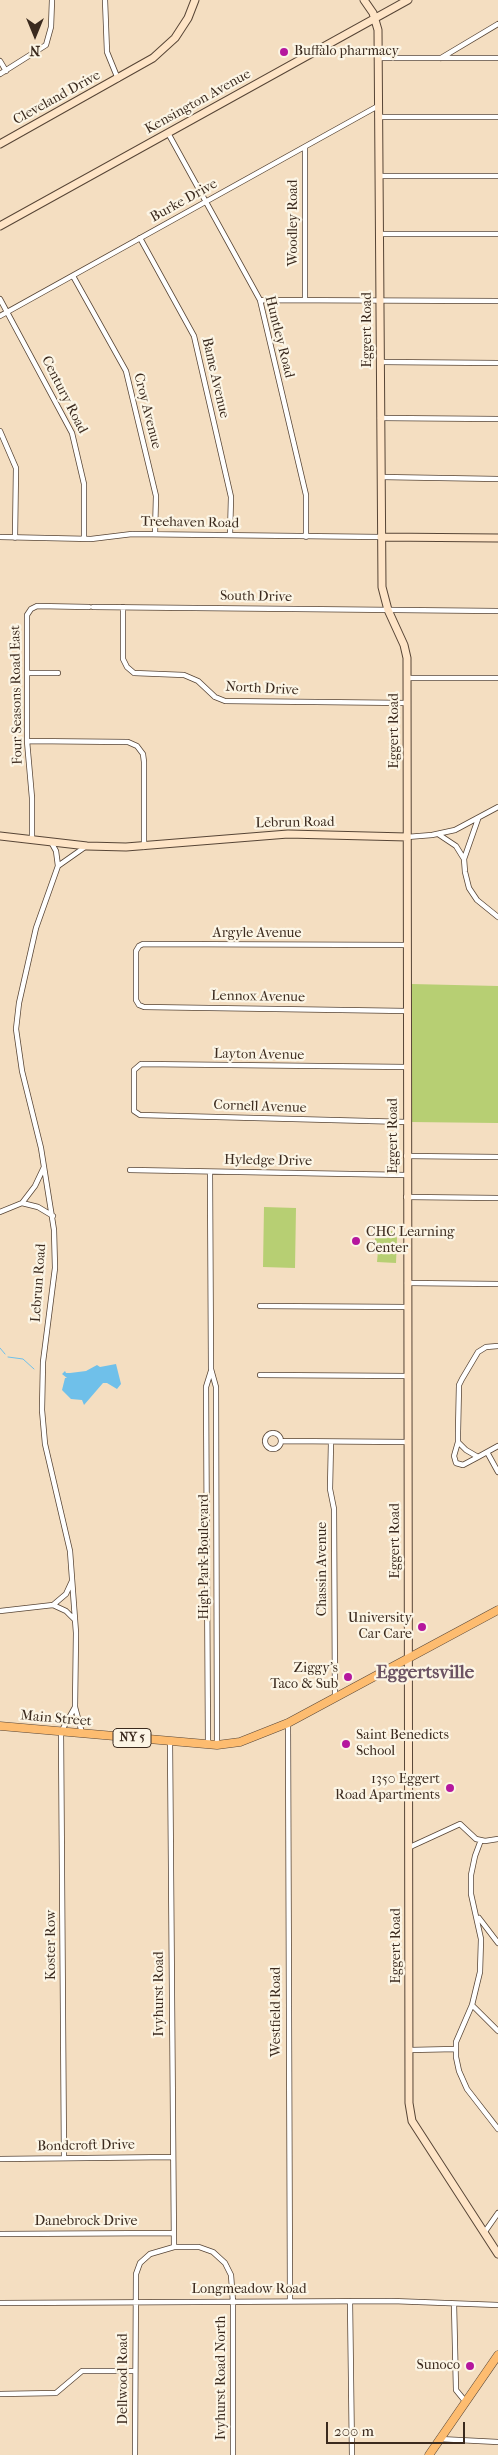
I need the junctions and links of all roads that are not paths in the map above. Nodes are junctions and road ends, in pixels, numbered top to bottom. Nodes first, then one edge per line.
1 (52, 0) edge
2 (105, 0) edge
3 (195, 0) edge
4 (364, 0) edge
5 (408, 0) edge
6 (375, 18) junction
7 (498, 24) edge
8 (378, 58) junction
9 (440, 58) junction
10 (498, 58) edge
11 (0, 61) edge
12 (6, 71) junction
13 (0, 74) edge
14 (118, 79) junction
15 (378, 106) junction
16 (378, 117) junction
17 (498, 117) edge
18 (168, 133) junction
19 (0, 144) edge
20 (305, 147) junction
21 (379, 176) junction
22 (498, 176) edge
23 (206, 201) junction
24 (0, 226) edge
25 (380, 234) junction
26 (498, 234) edge
27 (140, 238) junction
28 (73, 276) junction
29 (0, 299) edge
30 (380, 299) junction
31 (260, 300) junction
32 (305, 300) junction
33 (498, 300) edge
34 (7, 312) junction
35 (0, 316) edge
36 (380, 362) junction
37 (498, 363) edge
38 (380, 418) junction
39 (498, 419) edge
40 (0, 431) edge
41 (381, 477) junction
42 (498, 479) edge
43 (155, 534) junction
44 (230, 535) junction
45 (0, 537) edge
46 (306, 537) junction
47 (15, 538) junction
48 (381, 538) junction
49 (498, 538) edge
50 (84, 539) junction
51 (123, 607) junction
52 (388, 610) junction
53 (498, 611) edge
54 (58, 673) dead end
55 (27, 674) junction
56 (407, 678) junction
57 (498, 678) edge
58 (408, 703) junction
59 (27, 741) junction
60 (498, 807) edge
61 (478, 819) junction
62 (438, 834) junction
63 (0, 836) edge
64 (407, 837) junction
65 (32, 840) junction
66 (51, 842) junction
67 (87, 846) junction
68 (144, 847) junction
69 (464, 859) junction
70 (58, 866) junction
71 (498, 917) edge
72 (407, 945) junction
73 (136, 977) joint
74 (407, 1011) junction
75 (407, 1067) junction
76 (134, 1090) joint
77 (407, 1122) junction
78 (406, 1156) junction
79 (498, 1157) edge
80 (44, 1166) junction
81 (130, 1170) dead end
82 (210, 1172) junction
83 (406, 1175) junction
84 (406, 1197) junction
85 (498, 1198) edge
86 (22, 1203) junction
87 (0, 1212) edge
88 (53, 1216) junction
89 (406, 1283) junction
90 (498, 1284) edge
91 (260, 1306) dead end
92 (406, 1308) junction
93 (498, 1346) edge
94 (211, 1369) junction
95 (260, 1374) dead end
96 (407, 1376) junction
97 (281, 1441) dead end
98 (331, 1442) junction
99 (408, 1442) junction
100 (458, 1442) junction
101 (498, 1446) edge
102 (487, 1452) junction
103 (478, 1457) junction
104 (498, 1472) edge
105 (207, 1548) junction
106 (216, 1548) junction
107 (73, 1579) junction
108 (54, 1605) junction
109 (498, 1610) edge
110 (0, 1611) edge
111 (76, 1622) junction
112 (409, 1658) junction
113 (207, 1686) junction
114 (217, 1686) junction
115 (335, 1698) junction
116 (75, 1707) junction
117 (288, 1723) junction
118 (0, 1726) edge
119 (62, 1732) junction
120 (82, 1733) junction
121 (170, 1742) junction
122 (208, 1745) junction
123 (217, 1746) junction
124 (498, 1839) edge
125 (481, 1840) junction
126 (410, 1847) junction
127 (478, 1917) junction
128 (492, 1937) junction
129 (481, 1939) junction
130 (498, 1943) edge
131 (472, 2005) junction
132 (498, 2031) edge
133 (456, 2049) junction
134 (410, 2050) junction
135 (498, 2129) edge
136 (172, 2157) junction
137 (64, 2158) junction
138 (0, 2159) edge
139 (498, 2213) edge
140 (173, 2233) junction
141 (484, 2233) junction
142 (0, 2234) edge
143 (174, 2247) junction
144 (498, 2254) edge
145 (350, 2301) junction
146 (135, 2302) junction
147 (233, 2302) junction
148 (290, 2302) junction
149 (0, 2303) edge
150 (454, 2304) junction
151 (498, 2306) edge
152 (498, 2355) edge
153 (135, 2371) junction
154 (0, 2394) edge
155 (465, 2401) junction
156 (439, 2439) junction
157 (498, 2442) edge
158 (135, 2455) edge
159 (233, 2455) edge
160 (352, 2455) edge
161 (429, 2455) edge

1 - 12 street
2 - 14 street
3 - 14 street, Cleveland Drive
4 - 6 street, Eggert Road
5 - 6 street, Kensington Avenue
6 - 8 street, Eggert Road
6 - 18 street, Kensington Avenue
7 - 9 street
8 - 9 street
8 - 15 street, Eggert Road
9 - 10 street
11 - 12 street
12 - 13 street
14 - 19 street, Cleveland Drive
15 - 16 street, Eggert Road
15 - 20 street, Burke Drive
16 - 17 street
16 - 21 street, Eggert Road
18 - 23 street, Huntley Road
18 - 24 street, Kensington Avenue
20 - 23 street, Burke Drive
20 - 32 street, Woodley Road
21 - 22 street
21 - 25 street, Eggert Road
23 - 27 street, Burke Drive
23 - 31 street, Huntley Road
25 - 26 street
25 - 30 street, Eggert Road
27 - 28 street, Burke Drive
27 - 44 street, Bame Avenue
28 - 34 street, Burke Drive
28 - 43 street, Croy Avenue
29 - 34 street, Century Road
30 - 32 street
30 - 33 street
30 - 36 street, Eggert Road
31 - 32 street
31 - 46 street, Huntley Road
34 - 35 street, Burke Drive
34 - 50 street, Century Road
36 - 37 street
36 - 38 street, Eggert Road
38 - 39 street
38 - 41 street, Eggert Road
40 - 47 street
41 - 42 street
41 - 48 street, Eggert Road
43 - 44 street, Treehaven Road
43 - 50 street, Treehaven Road
44 - 46 street, Treehaven Road
45 - 47 street, Treehaven Road
46 - 48 street, Treehaven Road
47 - 50 street, Treehaven Road
48 - 49 street
48 - 52 street, Eggert Road
51 - 52 street, South Drive
51 - 55 street, Four Seasons Road East
51 - 58 street, North Drive
52 - 53 street, South Drive
52 - 56 street, Eggert Road
54 - 55 street
55 - 59 street, Four Seasons Road East
56 - 57 street
56 - 58 street, Eggert Road
58 - 64 street, Eggert Road
59 - 65 street, Four Seasons Road East
59 - 68 street
60 - 61 street, Lebrun Road
61 - 62 street, Lebrun Road
61 - 69 street
62 - 64 street, Lebrun Road
62 - 69 street
63 - 65 street, Lebrun Road
64 - 68 street, Lebrun Road
64 - 72 street, Eggert Road
65 - 66 street, Lebrun Road
66 - 67 street, Lebrun Road
66 - 70 street
67 - 68 street, Lebrun Road
67 - 70 street
69 - 71 street
70 - 80 street, Lebrun Road
72 - 73 street, Argyle Avenue
72 - 74 street, Eggert Road
73 - 74 street, Lennox Avenue
74 - 75 street, Eggert Road
75 - 76 street, Layton Avenue
75 - 77 street, Eggert Road
76 - 77 street, Cornell Avenue
77 - 78 street, Eggert Road
78 - 79 street
78 - 83 street, Eggert Road
80 - 86 street
80 - 88 street, Lebrun Road
81 - 82 street, Hyledge Drive
82 - 83 street, Hyledge Drive
82 - 94 street, High Park Boulevard
83 - 84 street, Eggert Road
84 - 85 street
84 - 89 street, Eggert Road
86 - 87 street
86 - 88 street
88 - 107 street, Lebrun Road
89 - 90 street
89 - 92 street, Eggert Road
91 - 92 street
92 - 96 street, Eggert Road
93 - 100 street
94 - 105 street, High Park Boulevard
94 - 106 street, High Park Boulevard
95 - 96 street
96 - 99 street, Eggert Road
97 - 98 street
98 - 99 street
98 - 115 street, Chassin Avenue
99 - 112 street, Eggert Road
100 - 103 street
100 - 103 street
101 - 102 street
102 - 103 street
102 - 104 street
105 - 106 street
105 - 113 street, High Park Boulevard
106 - 114 street, High Park Boulevard
107 - 108 street
107 - 111 street, Lebrun Road
108 - 110 street
108 - 111 street
109 - 112 main road, Main Street / NY 5
111 - 116 street, Lebrun Road
112 - 115 main road, Main Street / NY 5
112 - 126 street, Eggert Road
113 - 114 street
113 - 122 street, High Park Boulevard
114 - 123 street, High Park Boulevard
115 - 117 main road, Main Street / NY 5
116 - 119 street, Lebrun Road
116 - 120 street, Lebrun Road
117 - 123 main road, Main Street / NY 5
117 - 148 street, Westfield Road
118 - 119 main road, Main Street / NY 5
119 - 120 main road, Main Street / NY 5
119 - 137 street, Koster Row
120 - 121 main road, Main Street / NY 5
121 - 122 main road, Main Street / NY 5
121 - 136 street, Ivyhurst Road
122 - 123 main road, Main Street / NY 5
124 - 125 street
125 - 126 street
125 - 127 street
126 - 134 street, Eggert Road
127 - 128 street
127 - 129 street
128 - 129 street
128 - 130 street
129 - 131 street
131 - 132 street
131 - 133 street
133 - 134 street
133 - 135 street
134 - 141 street, Eggert Road
136 - 137 street, Bondcroft Drive
136 - 140 street, Ivyhurst Road
137 - 138 street, Bondcroft Drive
139 - 141 street
140 - 142 street, Danebrock Drive
140 - 143 street, Ivyhurst Road
141 - 144 street, Eggert Road
143 - 146 street, Dellwood Road
143 - 147 street, Ivyhurst Road North
145 - 148 street, Longmeadow Road
145 - 150 street, Longmeadow Road
145 - 160 street
146 - 147 street, Longmeadow Road
146 - 149 street, Longmeadow Road
146 - 153 street, Dellwood Road
147 - 148 street, Longmeadow Road
147 - 159 street, Ivyhurst Road North
150 - 151 street, Longmeadow Road
150 - 155 street
152 - 155 main road
153 - 154 street
153 - 158 street, Dellwood Road
155 - 156 main road
156 - 157 street
156 - 161 main road

